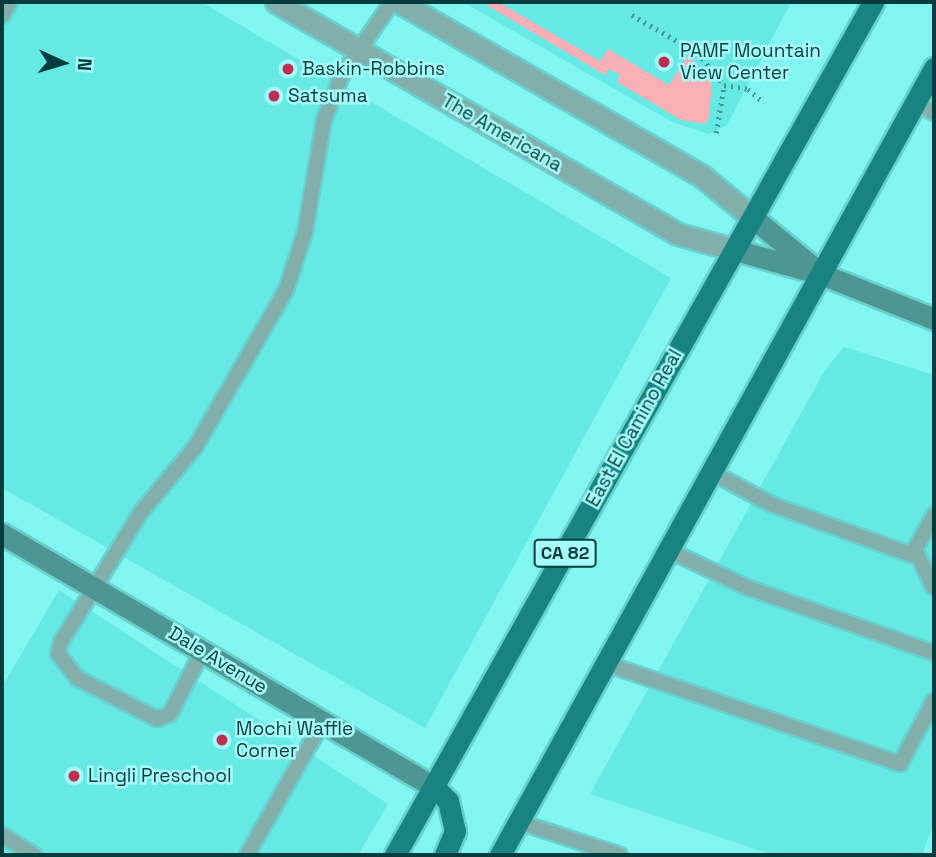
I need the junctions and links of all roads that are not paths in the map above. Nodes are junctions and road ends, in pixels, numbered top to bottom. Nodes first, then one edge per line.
1 (10, 2) edge
2 (276, 2) edge
3 (392, 2) edge
4 (399, 2) edge
5 (873, 2) edge
6 (2, 16) edge
7 (359, 50) junction
8 (934, 68) edge
9 (915, 102) junction
10 (934, 113) edge
11 (753, 218) junction
12 (734, 250) junction
13 (821, 274) junction
14 (934, 319) edge
15 (713, 473) junction
16 (934, 515) edge
17 (2, 534) edge
18 (915, 550) junction
19 (670, 551) junction
20 (96, 588) junction
21 (934, 589) edge
22 (203, 650) junction
23 (934, 653) edge
24 (607, 664) junction
25 (934, 700) edge
26 (323, 721) junction
27 (434, 787) junction
28 (519, 822) junction
29 (2, 835) edge
30 (34, 855) edge
31 (247, 855) edge
32 (395, 855) edge
33 (445, 855) edge
34 (500, 855) edge
35 (620, 855) edge

1 - 6 lane
2 - 7 street, The Americana
3 - 7 lane
4 - 11 street
5 - 11 main road, East El Camino Real / CA 82
7 - 12 street, The Americana
7 - 20 lane
8 - 9 main road
9 - 10 lane
9 - 13 main road
11 - 12 main road, East El Camino Real / CA 82
11 - 13 street
12 - 13 street
12 - 27 main road, East El Camino Real / CA 82
13 - 14 street
13 - 15 main road
15 - 18 lane
15 - 19 main road
16 - 18 lane
17 - 20 street, Dale Avenue
18 - 21 lane
19 - 23 lane
19 - 24 main road
20 - 22 street, Dale Avenue
20 - 22 lane
22 - 26 street, Dale Avenue
24 - 25 lane
24 - 28 main road
26 - 27 street, Dale Avenue
26 - 31 lane
27 - 32 main road, East El Camino Real / CA 82
27 - 33 main road
28 - 34 main road
28 - 35 lane
29 - 30 lane

